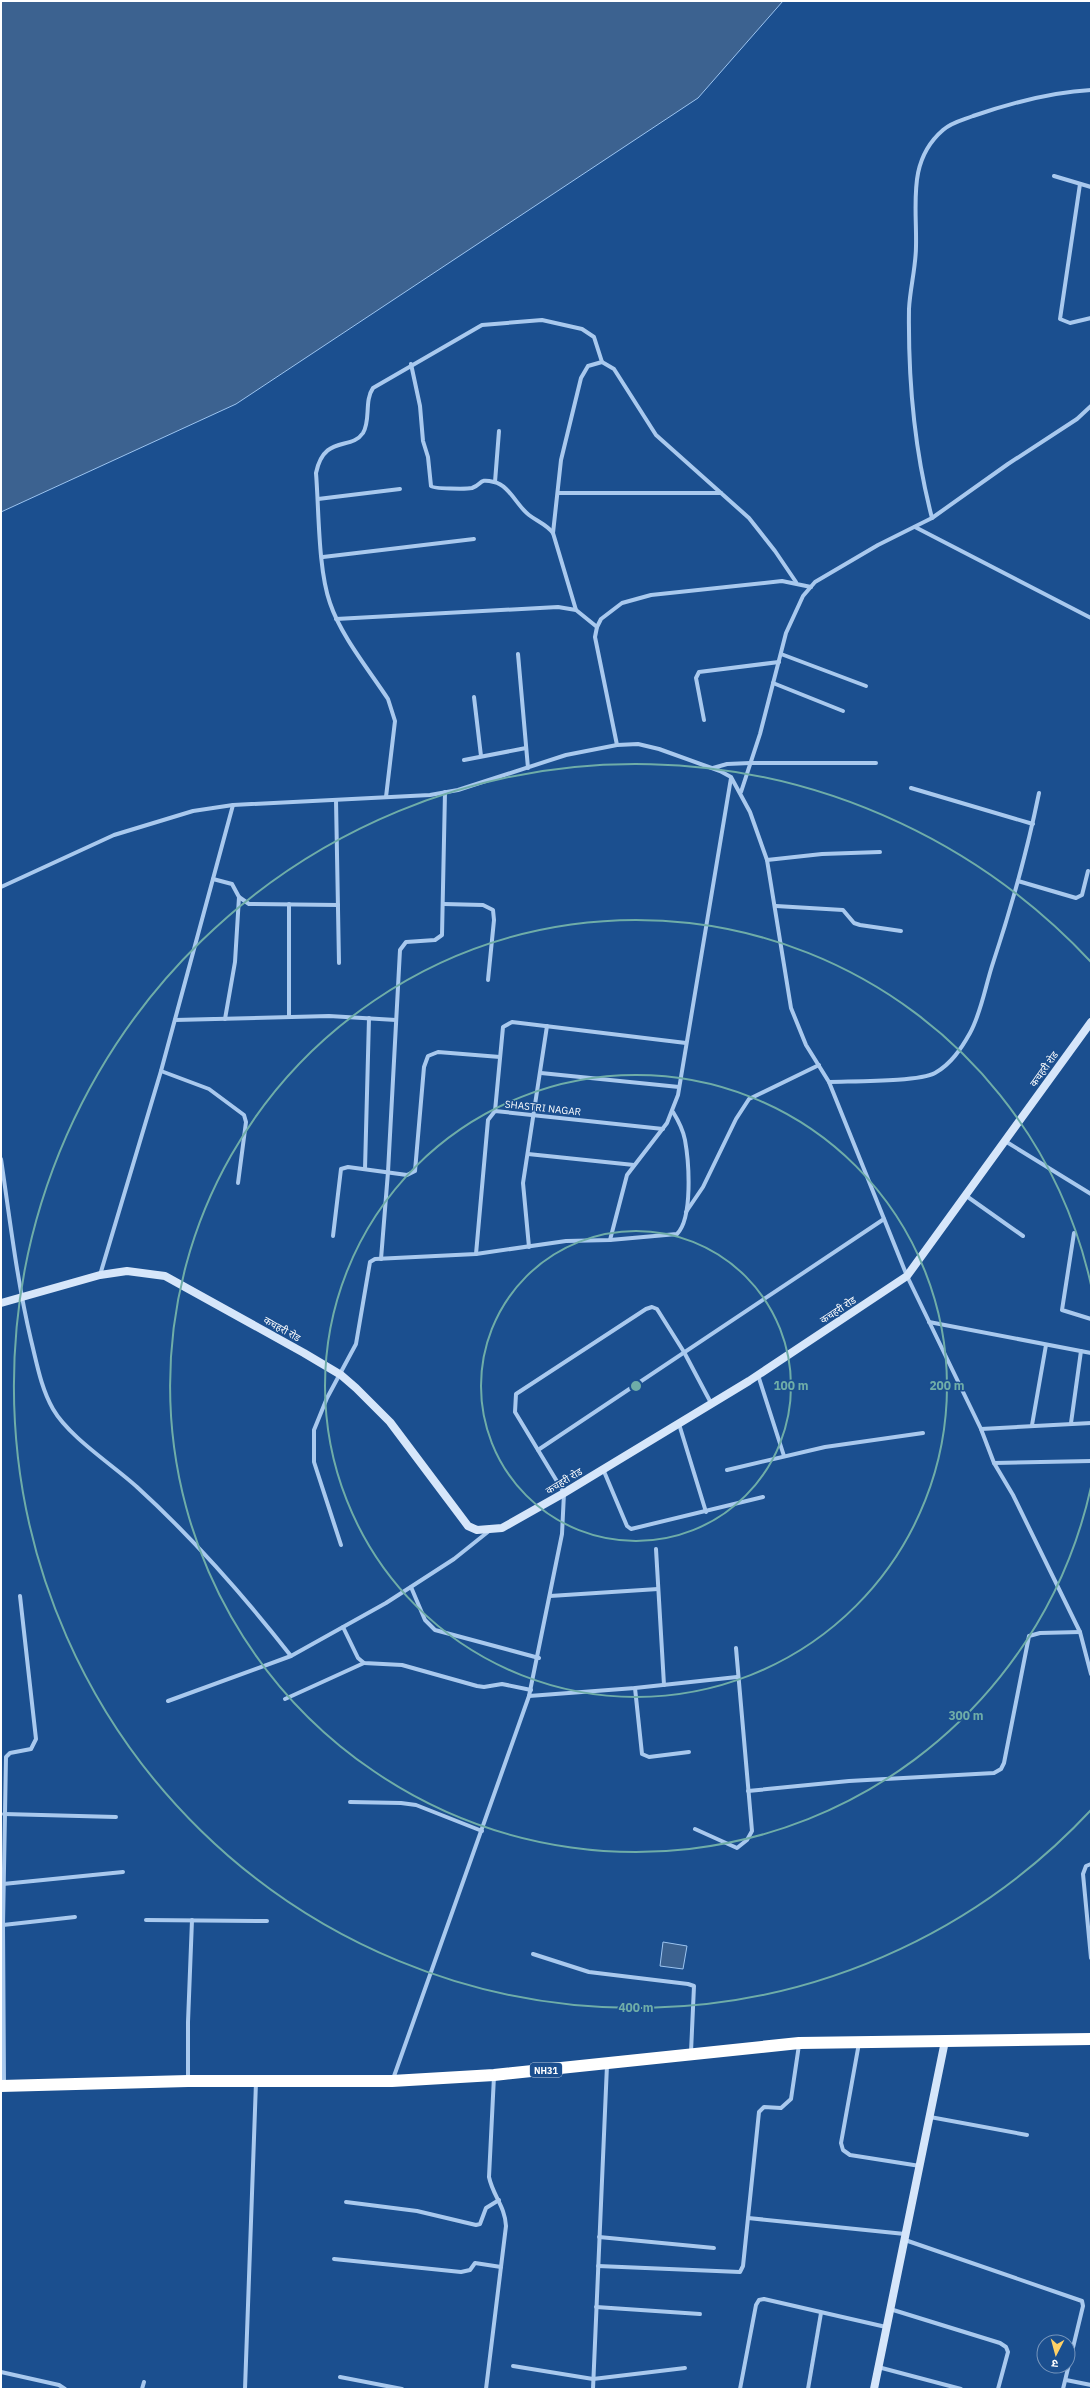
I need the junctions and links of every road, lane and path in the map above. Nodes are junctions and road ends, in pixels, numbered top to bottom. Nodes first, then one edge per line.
1 (1091, 90) edge
2 (1054, 176) dead end
3 (1080, 184) junction
4 (1091, 187) edge
5 (1091, 318) edge
6 (602, 362) junction
7 (411, 364) junction
8 (1091, 406) edge
9 (499, 431) dead end
10 (495, 482) junction
11 (400, 489) dead end
12 (558, 493) junction
13 (721, 493) junction
14 (318, 499) junction
15 (932, 518) junction
16 (915, 527) junction
17 (553, 533) junction
18 (474, 539) dead end
19 (322, 557) junction
20 (796, 582) junction
21 (811, 587) junction
22 (576, 610) junction
23 (1091, 618) edge
24 (336, 619) junction
25 (597, 626) junction
26 (518, 654) dead end
27 (781, 654) junction
28 (778, 662) junction
29 (773, 683) junction
30 (866, 686) dead end
31 (474, 698) dead end
32 (843, 711) dead end
33 (704, 720) dead end
34 (618, 746) junction
35 (526, 748) junction
36 (481, 756) junction
37 (464, 760) dead end
38 (750, 763) junction
39 (876, 763) dead end
40 (528, 768) junction
41 (713, 768) junction
42 (731, 777) junction
43 (911, 788) dead end
44 (445, 792) junction
45 (741, 792) junction
46 (1039, 793) dead end
47 (386, 797) junction
48 (336, 800) junction
49 (233, 805) junction
50 (1033, 824) junction
51 (880, 852) dead end
52 (767, 860) junction
53 (1088, 871) dead end
54 (213, 879) junction
55 (1018, 881) junction
56 (1, 887) edge
57 (239, 896) junction
58 (289, 904) junction
59 (444, 904) junction
60 (338, 905) junction
61 (776, 906) junction
62 (901, 931) dead end
63 (339, 964) dead end
64 (488, 980) dead end
65 (289, 1017) junction
66 (369, 1018) junction
67 (225, 1019) junction
68 (174, 1020) junction
69 (396, 1020) junction
70 (1091, 1022) edge
71 (547, 1026) junction
72 (686, 1043) junction
73 (500, 1057) junction
74 (819, 1065) junction
75 (161, 1071) junction
76 (540, 1073) junction
77 (829, 1082) junction
78 (679, 1087) junction
79 (495, 1111) junction
80 (673, 1112) junction
81 (534, 1115) junction
82 (662, 1129) junction
83 (1004, 1141) junction
84 (528, 1154) junction
85 (1, 1159) edge
86 (634, 1165) junction
87 (365, 1169) junction
88 (388, 1172) junction
89 (238, 1183) dead end
90 (1091, 1194) edge
91 (965, 1195) junction
92 (685, 1214) junction
93 (884, 1219) junction
94 (1074, 1233) dead end
95 (333, 1236) dead end
96 (1023, 1236) dead end
97 (610, 1240) junction
98 (529, 1247) junction
99 (476, 1254) junction
100 (381, 1259) junction
101 (100, 1275) junction
102 (907, 1276) junction
103 (21, 1297) junction
104 (1, 1303) edge
105 (1091, 1318) edge
106 (929, 1322) junction
107 (1046, 1345) junction
108 (1081, 1351) junction
109 (684, 1352) junction
110 (1091, 1353) edge
111 (758, 1374) junction
112 (341, 1375) junction
113 (712, 1403) junction
114 (679, 1423) junction
115 (1071, 1423) junction
116 (1091, 1423) edge
117 (1032, 1425) junction
118 (981, 1429) junction
119 (923, 1433) dead end
120 (538, 1450) junction
121 (784, 1456) junction
122 (1091, 1462) edge
123 (994, 1463) junction
124 (603, 1470) junction
125 (727, 1470) dead end
126 (564, 1493) junction
127 (763, 1497) dead end
128 (706, 1512) junction
129 (489, 1531) junction
130 (341, 1545) dead end
131 (656, 1549) dead end
132 (411, 1587) junction
133 (658, 1589) junction
134 (20, 1596) dead end
135 (550, 1596) junction
136 (343, 1627) junction
137 (1080, 1632) junction
138 (736, 1648) dead end
139 (291, 1656) junction
140 (538, 1658) junction
141 (364, 1662) junction
142 (1091, 1673) edge
143 (737, 1677) junction
144 (664, 1685) junction
145 (635, 1688) junction
146 (531, 1690) junction
147 (529, 1696) junction
148 (285, 1699) dead end
149 (168, 1701) dead end
150 (689, 1752) dead end
151 (748, 1790) junction
152 (350, 1802) dead end
153 (4, 1814) junction
154 (116, 1817) dead end
155 (695, 1829) dead end
156 (482, 1831) junction
157 (1091, 1864) edge
158 (123, 1872) dead end
159 (3, 1884) junction
160 (75, 1917) dead end
161 (146, 1920) dead end
162 (192, 1920) junction
163 (267, 1920) dead end
164 (3, 1925) junction
165 (533, 1954) dead end
166 (1091, 1958) edge
167 (1091, 2039) edge
168 (859, 2041) junction
169 (945, 2041) junction
170 (799, 2043) junction
171 (691, 2054) junction
172 (608, 2063) junction
173 (494, 2075) junction
174 (188, 2080) junction
175 (256, 2081) junction
176 (392, 2081) junction
177 (2, 2086) edge
178 (930, 2117) junction
179 (1026, 2134) dead end
180 (920, 2166) junction
181 (499, 2200) junction
182 (346, 2202) dead end
183 (748, 2218) junction
184 (599, 2237) junction
185 (905, 2237) junction
186 (714, 2248) dead end
187 (334, 2259) dead end
188 (598, 2266) junction
189 (501, 2267) junction
190 (596, 2307) junction
191 (890, 2309) junction
192 (821, 2313) junction
193 (700, 2314) dead end
194 (886, 2327) junction
195 (513, 2366) dead end
196 (878, 2367) junction
197 (686, 2368) dead end
198 (1, 2372) edge
199 (340, 2377) dead end
200 (593, 2379) junction
201 (1066, 2380) junction
202 (144, 2382) dead end
203 (1091, 2385) edge
204 (65, 2389) edge
205 (142, 2389) edge
206 (245, 2389) edge
207 (402, 2389) edge
208 (486, 2389) edge
209 (593, 2389) edge
210 (740, 2389) edge
211 (808, 2389) edge
212 (874, 2389) edge
213 (961, 2389) edge
214 (998, 2389) edge
215 (1063, 2389) edge

1 - 15 street
2 - 3 street
3 - 4 street
3 - 5 street
6 - 7 street
6 - 12 street
6 - 13 street
7 - 10 street
7 - 14 street
8 - 15 street
9 - 10 street
10 - 17 street
11 - 14 street
12 - 13 street
12 - 17 street
13 - 20 street
14 - 19 street
15 - 16 street
16 - 21 street
16 - 23 street
17 - 22 street
18 - 19 street
19 - 24 street
20 - 21 street
20 - 25 street
21 - 27 street
22 - 24 street
22 - 25 street
24 - 47 street
25 - 34 street
26 - 35 street
27 - 28 street
27 - 30 street
28 - 29 street
28 - 33 street
29 - 32 street
29 - 38 street
31 - 36 street
34 - 40 street
34 - 41 street
35 - 36 street
35 - 40 street
36 - 37 street
38 - 39 street
38 - 41 street
38 - 45 street
40 - 44 street
41 - 42 street
42 - 45 street
42 - 72 street
43 - 50 street
44 - 47 street
44 - 59 street
45 - 52 street
46 - 50 street
47 - 48 street
48 - 49 street
48 - 60 street
49 - 54 street
49 - 56 street
50 - 55 street
51 - 52 street
52 - 61 street
53 - 55 street
54 - 57 street
54 - 68 street
55 - 77 street
57 - 58 street
57 - 67 street
58 - 60 street
58 - 65 street
59 - 64 street
59 - 69 street
60 - 63 street
61 - 62 street
61 - 74 street
65 - 66 street
65 - 67 street
66 - 69 street
66 - 87 street
67 - 68 street
68 - 75 street
69 - 88 street
70 - 83 main road, कचहरी रोड
71 - 72 street
71 - 73 street
71 - 76 street
72 - 78 street
73 - 79 street
73 - 88 street
74 - 77 street
74 - 92 street
75 - 89 street
75 - 101 street
76 - 78 street
76 - 81 street
77 - 93 street
78 - 80 street
79 - 81 street, SHASTRI NAGAR
79 - 99 street, SHASTRI NAGAR
80 - 82 street
80 - 92 street
81 - 82 street, SHASTRI NAGAR
81 - 84 street
82 - 86 street
83 - 90 street
83 - 91 main road, कचहरी रोड
84 - 86 street
84 - 98 street
85 - 103 street
86 - 97 street
87 - 88 street
87 - 95 street
88 - 100 street
91 - 96 street
91 - 102 main road, कचहरी रोड
92 - 97 street
93 - 102 street
93 - 109 street
94 - 105 street
97 - 98 street
98 - 99 street
99 - 100 street
100 - 112 street
101 - 103 main road, कचहरी रोड
101 - 112 main road, कचहरी रोड
102 - 106 street
102 - 111 main road, कचहरी रोड
103 - 104 main road, कचहरी रोड
103 - 139 street
106 - 107 street
106 - 118 street
107 - 108 street
107 - 117 street
108 - 110 street
108 - 115 street
109 - 113 street
109 - 120 street
109 - 120 street
111 - 113 main road, कचहरी रोड
111 - 121 street
112 - 129 main road, कचहरी रोड
112 - 130 street
113 - 114 main road, कचहरी रोड
114 - 124 main road, कचहरी रोड
114 - 128 street
115 - 116 street
115 - 117 street
117 - 118 street
118 - 123 street
119 - 121 street
120 - 126 street
121 - 125 street
122 - 123 street
123 - 137 street
124 - 126 main road, कचहरी रोड
124 - 128 street
126 - 129 main road, कचहरी रोड
126 - 135 street
127 - 128 street
129 - 132 street
131 - 133 street
132 - 136 street
132 - 140 street
133 - 135 street
133 - 144 street
134 - 153 street
135 - 140 street
136 - 139 street
136 - 141 street
137 - 142 street
137 - 151 street
138 - 143 street
139 - 149 street
140 - 146 street
141 - 146 street
141 - 148 street
143 - 144 street
143 - 151 street
144 - 145 street
145 - 147 street
145 - 150 street
146 - 147 street
147 - 156 street
151 - 155 street
152 - 156 street
153 - 154 street
153 - 159 street
156 - 176 street
157 - 166 street
158 - 159 street
159 - 164 street
160 - 164 street
161 - 162 street
162 - 163 street
162 - 174 street
164 - 177 street
165 - 171 street
167 - 169 highway, NH31
168 - 169 highway, NH31
168 - 170 highway, NH31
168 - 180 street
169 - 178 main road
170 - 171 highway, NH31
170 - 183 street
171 - 172 highway, NH31
172 - 173 highway, NH31
172 - 184 street
173 - 176 highway, NH31
173 - 181 street
174 - 175 highway, NH31
174 - 177 highway, NH31
175 - 176 highway, NH31
175 - 206 street
178 - 179 street
178 - 180 main road
180 - 185 main road
181 - 182 street
181 - 189 street
183 - 185 street
183 - 188 street
184 - 186 street
184 - 188 street
185 - 191 main road
185 - 201 street
187 - 189 street
188 - 190 street
189 - 208 street
190 - 193 street
190 - 200 street
191 - 194 main road
191 - 214 street
192 - 194 street
192 - 210 street
192 - 211 street
194 - 196 main road
195 - 200 street
196 - 212 main road
196 - 213 street
197 - 200 street
198 - 204 street
199 - 207 street
200 - 209 street
201 - 203 street
201 - 215 street
202 - 205 street

